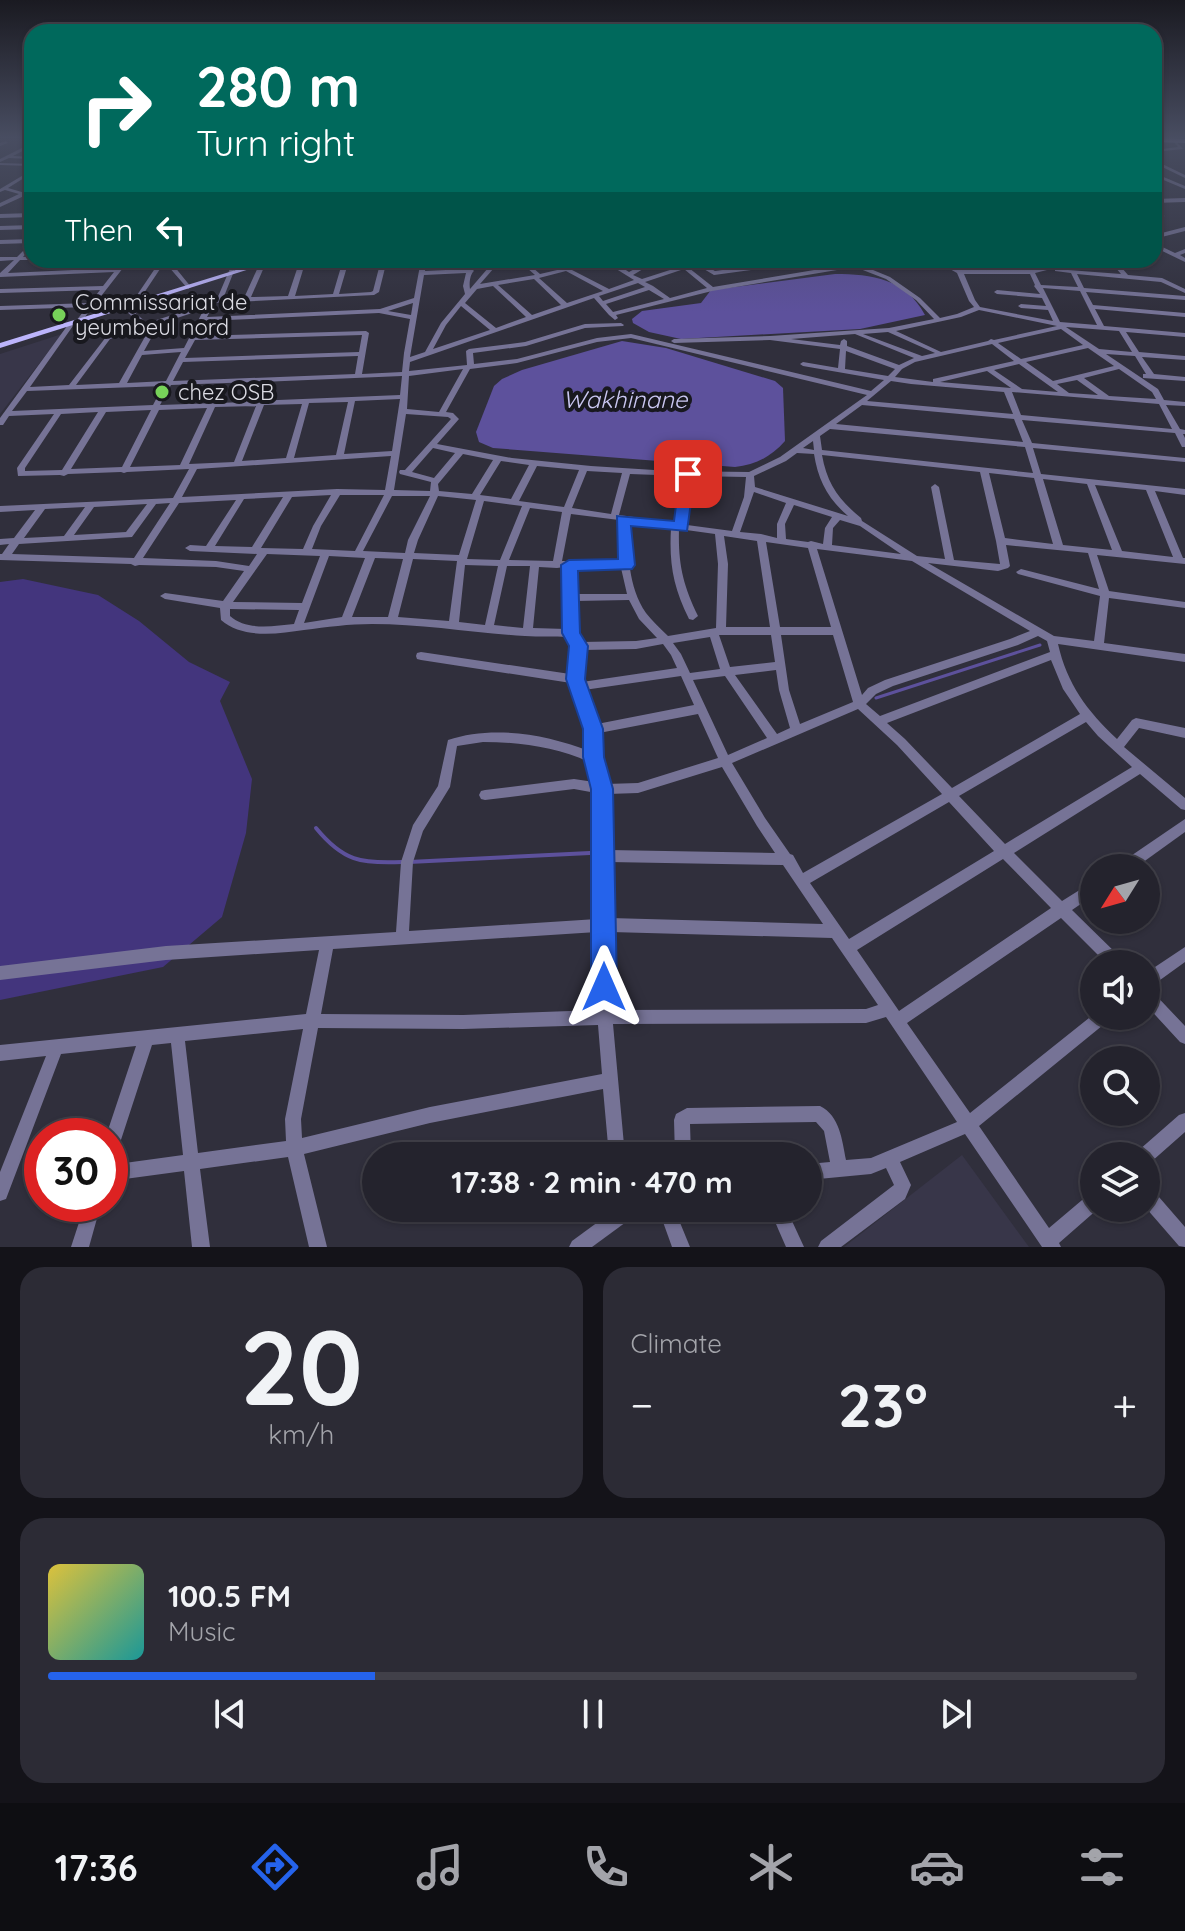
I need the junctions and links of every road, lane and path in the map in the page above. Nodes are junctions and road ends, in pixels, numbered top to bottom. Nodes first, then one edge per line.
1 (22, 195) edge
2 (1185, 200) edge
3 (1162, 201) edge
4 (1171, 201) junction
5 (0, 205) edge
6 (1185, 207) edge
7 (24, 209) edge
8 (15, 215) junction
9 (24, 215) edge
10 (0, 216) edge
11 (24, 224) edge
12 (0, 228) edge
13 (20, 228) junction
14 (24, 228) edge
15 (1185, 229) edge
16 (1162, 235) edge
17 (11, 241) junction
18 (0, 242) edge
19 (24, 242) edge
20 (1162, 249) edge
21 (1185, 251) edge
22 (0, 252) edge
23 (24, 252) edge
24 (1175, 255) junction
25 (19, 258) junction
26 (24, 258) edge
27 (0, 259) edge
28 (1185, 260) edge
29 (86, 268) edge
30 (120, 268) edge
31 (160, 268) edge
32 (169, 268) edge
33 (235, 268) edge
34 (251, 268) edge
35 (261, 268) edge
36 (300, 268) edge
37 (344, 268) edge
38 (382, 268) edge
39 (423, 268) edge
40 (471, 268) edge
41 (491, 268) edge
42 (529, 268) edge
43 (577, 268) edge
44 (620, 268) edge
45 (641, 268) edge
46 (682, 268) edge
47 (686, 268) edge
48 (704, 268) edge
49 (732, 268) edge
50 (754, 268) edge
51 (832, 268) edge
52 (870, 268) edge
53 (952, 268) edge
54 (1056, 268) edge
55 (1119, 268) edge
56 (568, 270) junction
57 (1051, 270) junction
58 (471, 271) junction
59 (735, 271) junction
60 (960, 272) junction
61 (1032, 272) junction
62 (1073, 272) junction
63 (233, 273) junction
64 (422, 273) junction
65 (630, 274) junction
66 (2, 275) edge
67 (1126, 276) junction
68 (537, 277) junction
69 (641, 280) junction
70 (745, 283) junction
71 (495, 285) junction
72 (188, 287) junction
73 (475, 287) junction
74 (651, 287) junction
75 (105, 288) junction
76 (1038, 288) junction
77 (712, 289) junction
78 (1082, 290) junction
79 (0, 291) edge
80 (608, 291) junction
81 (1185, 291) edge
82 (468, 294) junction
83 (335, 296) junction
84 (595, 296) junction
85 (1043, 296) junction
86 (291, 297) junction
87 (1185, 298) edge
88 (220, 299) junction
89 (247, 299) junction
90 (418, 299) junction
91 (668, 299) junction
92 (461, 303) junction
93 (602, 303) junction
94 (92, 305) junction
95 (130, 305) junction
96 (565, 305) junction
97 (208, 306) junction
98 (1021, 306) dead end
99 (1092, 307) junction
100 (0, 308) edge
101 (978, 308) junction
102 (1049, 308) junction
103 (379, 311) junction
104 (339, 313) junction
105 (611, 314) junction
106 (1185, 315) edge
107 (277, 316) junction
108 (239, 318) junction
109 (414, 318) junction
110 (531, 318) junction
111 (202, 319) junction
112 (938, 320) junction
113 (76, 322) junction
114 (156, 323) junction
115 (621, 325) junction
116 (1059, 325) junction
117 (146, 326) junction
118 (1101, 327) junction
119 (1121, 329) junction
120 (495, 330) junction
121 (889, 330) junction
122 (846, 333) junction
123 (856, 333) junction
124 (334, 334) junction
125 (1185, 335) edge
126 (268, 336) junction
127 (631, 336) junction
128 (231, 337) junction
129 (192, 338) junction
130 (770, 338) junction
131 (742, 340) junction
132 (656, 341) junction
133 (991, 341) junction
134 (0, 346) edge
135 (843, 347) junction
136 (1090, 349) junction
137 (186, 350) junction
138 (938, 352) junction
139 (141, 353) junction
140 (363, 354) junction
141 (1136, 354) junction
142 (427, 355) junction
143 (919, 357) junction
144 (1185, 358) edge
145 (181, 360) junction
146 (406, 361) junction
147 (1022, 361) junction
148 (739, 362) junction
149 (803, 364) dead end
150 (470, 367) junction
151 (1119, 367) junction
152 (900, 368) junction
153 (988, 369) junction
154 (841, 371) junction
155 (406, 374) junction
156 (358, 375) junction
157 (1132, 375) junction
158 (1151, 376) junction
159 (1078, 377) junction
160 (1185, 379) edge
161 (258, 380) junction
162 (889, 380) junction
163 (168, 383) junction
164 (1054, 383) junction
165 (924, 384) junction
166 (122, 385) junction
167 (71, 387) junction
168 (25, 389) junction
169 (1007, 390) junction
170 (1021, 392) junction
171 (873, 394) junction
172 (1069, 395) junction
173 (404, 397) junction
174 (1108, 398) junction
175 (352, 399) junction
176 (306, 401) junction
177 (1162, 402) junction
178 (249, 403) junction
179 (261, 403) junction
180 (859, 403) junction
181 (1185, 404) edge
182 (212, 405) junction
183 (156, 408) junction
184 (103, 410) junction
185 (403, 411) junction
186 (59, 412) junction
187 (6, 414) junction
188 (441, 414) junction
189 (1017, 416) junction
190 (0, 423) edge
191 (828, 426) junction
192 (1181, 432) edge
193 (816, 434) junction
194 (1028, 444) junction
195 (1185, 445) edge
196 (433, 446) junction
197 (795, 450) junction
198 (461, 451) junction
199 (396, 453) junction
200 (818, 453) junction
201 (340, 456) junction
202 (499, 457) junction
203 (1185, 460) edge
204 (289, 461) junction
205 (534, 463) junction
206 (237, 465) junction
207 (194, 467) junction
208 (584, 467) junction
209 (183, 468) junction
210 (124, 471) junction
211 (984, 471) junction
212 (393, 472) junction
213 (626, 472) junction
214 (407, 473) junction
215 (64, 474) junction
216 (688, 474) junction
217 (750, 475) junction
218 (1039, 476) junction
219 (435, 481) junction
220 (1090, 482) junction
221 (935, 487) dead end
222 (1149, 488) junction
223 (753, 489) junction
224 (337, 492) junction
225 (1185, 492) edge
226 (389, 493) junction
227 (435, 494) junction
228 (288, 496) junction
229 (477, 497) junction
230 (241, 498) junction
231 (175, 501) junction
232 (153, 502) junction
233 (514, 502) junction
234 (791, 502) junction
235 (527, 504) junction
236 (91, 505) junction
237 (42, 507) junction
238 (0, 509) edge
239 (567, 511) junction
240 (839, 511) junction
241 (618, 519) junction
242 (678, 527) junction
243 (719, 533) junction
244 (735, 534) junction
245 (197, 537) dead end
246 (761, 537) junction
247 (66, 539) junction
248 (781, 540) junction
249 (18, 541) junction
250 (1001, 541) junction
251 (0, 542) edge
252 (811, 544) junction
253 (827, 547) junction
254 (1059, 547) junction
255 (190, 548) junction
256 (208, 549) junction
257 (1091, 550) junction
258 (260, 551) junction
259 (306, 553) junction
260 (1118, 553) junction
261 (325, 554) junction
262 (357, 555) junction
263 (371, 555) junction
264 (2, 557) edge
265 (411, 557) junction
266 (915, 559) junction
267 (461, 560) junction
268 (1182, 560) edge
269 (135, 563) junction
270 (180, 563) junction
271 (950, 563) junction
272 (503, 564) junction
273 (535, 564) junction
274 (557, 565) junction
275 (569, 565) junction
276 (626, 565) junction
277 (250, 569) junction
278 (1021, 572) dead end
279 (1105, 594) junction
280 (165, 596) dead end
281 (633, 597) junction
282 (568, 598) junction
283 (225, 605) junction
284 (1185, 605) edge
285 (304, 607) junction
286 (693, 616) dead end
287 (392, 620) junction
288 (346, 621) junction
289 (454, 625) junction
290 (298, 626) junction
291 (489, 627) junction
292 (773, 631) junction
293 (837, 631) junction
294 (717, 632) junction
295 (1037, 632) junction
296 (527, 633) junction
297 (571, 633) junction
298 (1052, 639) junction
299 (668, 640) junction
300 (1099, 644) junction
301 (578, 646) junction
302 (1053, 655) junction
303 (421, 656) dead end
304 (1185, 658) edge
305 (780, 665) junction
306 (726, 670) junction
307 (686, 674) junction
308 (577, 683) junction
309 (859, 704) junction
310 (699, 709) junction
311 (1088, 715) junction
312 (879, 721) junction
313 (796, 730) junction
314 (1185, 733) edge
315 (593, 734) junction
316 (775, 740) junction
317 (1118, 746) junction
318 (594, 758) junction
319 (725, 761) junction
320 (1142, 767) junction
321 (602, 789) junction
322 (951, 794) junction
323 (485, 795) dead end
324 (1185, 805) edge
325 (1185, 825) edge
326 (1004, 852) junction
327 (1144, 854) edge
328 (604, 856) junction
329 (788, 859) junction
330 (802, 881) junction
331 (1080, 896) edge
332 (1063, 908) junction
333 (604, 925) junction
334 (836, 931) junction
335 (402, 939) junction
336 (327, 943) junction
337 (849, 947) junction
338 (1104, 950) edge
339 (1185, 954) edge
340 (1160, 972) edge
341 (0, 973) edge
342 (1160, 1009) edge
343 (894, 1015) junction
344 (605, 1017) junction
345 (312, 1021) junction
346 (1086, 1030) edge
347 (177, 1034) junction
348 (147, 1037) junction
349 (1185, 1037) edge
350 (57, 1046) junction
351 (0, 1053) edge
352 (609, 1080) junction
353 (120, 1118) edge
354 (1185, 1121) edge
355 (968, 1125) junction
356 (616, 1142) edge
357 (683, 1142) edge
358 (1160, 1143) edge
359 (294, 1148) junction
360 (891, 1160) junction
361 (191, 1162) junction
362 (840, 1168) junction
363 (822, 1170) edge
364 (128, 1171) edge
365 (0, 1193) edge
366 (1160, 1211) edge
367 (1080, 1215) edge
368 (88, 1222) edge
369 (610, 1222) edge
370 (671, 1222) edge
371 (783, 1222) edge
372 (1185, 1240) edge
373 (1050, 1244) edge
374 (80, 1247) edge
375 (201, 1247) edge
376 (318, 1247) edge
377 (578, 1247) edge
378 (681, 1247) edge
379 (795, 1247) edge
380 (827, 1247) edge

1 - 5 street
2 - 4 street
3 - 4 street
4 - 6 street
7 - 8 street
8 - 9 street
8 - 10 street
11 - 13 street
12 - 13 street
13 - 14 street
15 - 16 street
17 - 18 street
17 - 19 street
17 - 22 street
20 - 24 street
21 - 24 street
23 - 25 street
24 - 28 street
25 - 26 street
25 - 27 street
25 - 66 street
29 - 66 street
30 - 75 street
31 - 95 street
32 - 72 street
33 - 63 street
34 - 63 main road
35 - 89 street
36 - 86 street
37 - 83 street
38 - 83 street
39 - 64 street
40 - 58 street
41 - 73 street
42 - 68 street
43 - 56 street
44 - 65 street
45 - 65 street
46 - 69 street
47 - 77 street
48 - 59 street
49 - 59 street
50 - 59 street
51 - 70 street
52 - 112 street
53 - 60 street
54 - 57 street
55 - 67 street
56 - 68 street
56 - 80 street
57 - 61 street
57 - 62 street
58 - 64 street
58 - 82 street
59 - 70 street
60 - 61 street
60 - 101 street
61 - 76 street
62 - 67 street
62 - 78 street
63 - 72 main road
63 - 88 street
64 - 90 street
65 - 69 street
67 - 81 street
68 - 71 street
68 - 96 street
69 - 74 street
69 - 80 street
70 - 77 street
71 - 73 street
71 - 110 street
72 - 95 main road
73 - 82 street
74 - 91 street
74 - 93 street
75 - 79 street
75 - 94 street
76 - 78 street
76 - 85 street
76 - 85 street
77 - 91 street
78 - 87 street
78 - 99 street
80 - 84 street
82 - 92 street
83 - 86 street
84 - 93 street
84 - 96 street
85 - 102 street
86 - 89 street
88 - 89 street
88 - 97 street
90 - 103 street
90 - 109 street
91 - 105 street
92 - 120 street
92 - 142 street
93 - 105 street
94 - 100 street
94 - 113 street
95 - 113 main road
95 - 117 street
96 - 110 street
97 - 111 street
97 - 114 street
98 - 102 street
99 - 106 street
99 - 118 street
101 - 112 street
101 - 116 street
102 - 116 street
103 - 104 street
103 - 109 street
104 - 107 street
104 - 124 street
105 - 115 street
107 - 108 street
107 - 126 street
108 - 111 street
108 - 128 street
109 - 146 street
110 - 120 street
111 - 129 street
112 - 121 street
113 - 134 main road
113 - 168 street
114 - 117 street
114 - 139 street
115 - 127 street
115 - 150 street
116 - 118 street
116 - 133 street
116 - 136 street
117 - 167 street
118 - 119 street
119 - 125 street
119 - 141 street
120 - 142 street
121 - 123 street
121 - 138 street
122 - 123 street
122 - 130 street
122 - 135 street
123 - 143 street
124 - 126 street
124 - 140 street
126 - 128 street
127 - 132 street
127 - 150 street
128 - 129 street
129 - 137 street
130 - 131 street
130 - 135 street
131 - 132 street
131 - 148 street
132 - 148 street
133 - 138 street
133 - 147 street
135 - 152 street
135 - 154 street
136 - 141 street
136 - 147 street
136 - 151 street
137 - 139 street
137 - 145 street
138 - 143 street
139 - 166 street
140 - 145 street
140 - 156 street
141 - 144 street
141 - 158 street
142 - 146 street
143 - 152 street
145 - 163 street
146 - 155 street
147 - 153 street
147 - 164 street
148 - 171 street
149 - 154 street
150 - 155 street
150 - 188 street
151 - 157 street
151 - 159 street
152 - 162 street
153 - 165 street
153 - 170 street
154 - 162 street
155 - 156 street
155 - 173 street
156 - 161 street
157 - 158 street
157 - 177 street
158 - 160 street
159 - 164 street
159 - 174 street
161 - 163 street
161 - 178 street
162 - 165 street
162 - 171 street
163 - 166 street
163 - 183 street
164 - 172 street
165 - 169 street
166 - 167 street
167 - 168 street
168 - 187 street
169 - 170 street
169 - 189 street
170 - 172 street
171 - 180 street
172 - 174 street
173 - 175 street
173 - 185 street
174 - 177 street
175 - 176 street
175 - 201 street
176 - 179 street
176 - 204 street
177 - 181 street
177 - 192 street
178 - 179 street
178 - 182 street
179 - 206 street
180 - 189 street
180 - 191 street
182 - 183 street
182 - 209 street
183 - 184 street
183 - 210 street
184 - 186 street
184 - 215 street
185 - 188 street
185 - 199 street
186 - 187 street
186 - 215 street
187 - 190 street
188 - 196 street
189 - 192 street
189 - 194 street
191 - 193 street
191 - 194 street
192 - 195 street
193 - 197 street
193 - 200 street
194 - 203 street
194 - 218 street
196 - 198 street
196 - 214 street
197 - 200 street
197 - 217 street
198 - 202 street
198 - 219 street
199 - 201 street
199 - 212 street
200 - 211 street
200 - 240 street
201 - 204 street
202 - 205 street
202 - 229 street
204 - 206 street
205 - 208 street
205 - 233 street
206 - 207 street
207 - 209 street
207 - 231 street
208 - 213 street
208 - 239 street
209 - 210 street
210 - 215 street
211 - 218 street
211 - 250 street
212 - 214 street
212 - 226 street
213 - 216 street
213 - 241 street
214 - 219 street
216 - 217 street
216 - 242 street
217 - 223 street
218 - 220 street
218 - 254 street
219 - 227 street
220 - 222 street
220 - 260 street
221 - 271 street
222 - 225 street
222 - 268 street
223 - 234 street
223 - 244 street
224 - 226 street
224 - 228 street
224 - 259 street
226 - 227 street
226 - 262 street
227 - 229 street
227 - 265 street
228 - 230 street
228 - 258 street
229 - 233 street
229 - 267 street
230 - 231 street
230 - 256 street
231 - 232 street
231 - 269 street
232 - 236 street
232 - 247 street
233 - 235 street
234 - 240 street
234 - 248 street
235 - 239 street
235 - 272 street
236 - 237 street
236 - 247 street
237 - 238 street
237 - 249 street
239 - 241 street
239 - 274 street
240 - 253 street
240 - 266 street
241 - 242 street
241 - 276 street
242 - 243 street
242 - 286 street
243 - 244 street
243 - 294 street
244 - 246 street
245 - 255 street
246 - 248 street
246 - 292 street
247 - 249 street
248 - 252 street
249 - 251 street
249 - 264 street
250 - 254 street
250 - 271 street
252 - 253 street
252 - 293 street
253 - 266 street
254 - 257 street
255 - 256 street
255 - 270 street
256 - 258 street
257 - 260 street
257 - 279 street
258 - 259 street
258 - 277 street
259 - 261 street
260 - 268 street
261 - 262 street
261 - 285 street
262 - 263 street
263 - 265 street
263 - 288 street
264 - 269 street
265 - 267 street
265 - 287 street
266 - 271 street
266 - 295 street
267 - 272 street
267 - 289 street
269 - 270 street
270 - 277 street
272 - 273 street
272 - 291 street
273 - 274 street
273 - 296 street
274 - 275 street
275 - 276 street
275 - 282 street
276 - 281 street
277 - 283 street
278 - 279 street
279 - 284 street
279 - 300 street
280 - 283 street
281 - 282 street
281 - 299 street
282 - 297 street
283 - 285 street
283 - 290 street
285 - 290 street
287 - 288 street
287 - 289 street
288 - 290 street
289 - 291 street
291 - 296 street
292 - 293 street
292 - 294 street
292 - 305 street
293 - 309 street
294 - 299 street
294 - 306 street
295 - 298 street
295 - 309 street
296 - 297 street
297 - 301 street
298 - 300 street
298 - 302 street
299 - 301 street
299 - 307 street
300 - 304 street
301 - 308 street
302 - 311 street
302 - 312 street
303 - 308 street
305 - 306 street
305 - 313 street
306 - 307 street
306 - 316 street
307 - 308 street
307 - 310 street
308 - 315 street
309 - 312 street
309 - 313 street
310 - 315 street
310 - 319 street
311 - 317 street
311 - 322 street
312 - 322 street
313 - 316 street
314 - 317 street
315 - 318 street
316 - 319 street
317 - 320 street
318 - 321 street
318 - 335 street
319 - 321 street
319 - 329 street
320 - 324 street
320 - 326 street
321 - 323 street
321 - 328 street
322 - 326 street
322 - 330 street
325 - 327 street
326 - 332 street
326 - 337 street
328 - 329 street
328 - 333 street
329 - 330 street
330 - 334 street
331 - 332 street
332 - 338 street
332 - 343 street
333 - 334 street
333 - 335 street
333 - 344 street
334 - 337 street
335 - 336 street
336 - 341 street
336 - 345 street
337 - 343 street
339 - 340 street
342 - 349 street
343 - 344 street
343 - 355 street
344 - 345 street
344 - 352 street
345 - 347 street
345 - 359 street
346 - 355 street
347 - 348 street
347 - 361 street
348 - 350 street
348 - 353 street
350 - 351 street
350 - 365 street
352 - 356 street
352 - 359 street
354 - 358 street
355 - 360 street
355 - 373 street
357 - 362 street
359 - 361 street
359 - 376 street
360 - 362 street
360 - 380 street
361 - 364 street
361 - 375 street
362 - 363 street
366 - 372 street
367 - 373 street
368 - 374 street
369 - 377 street
370 - 378 street
371 - 379 street

